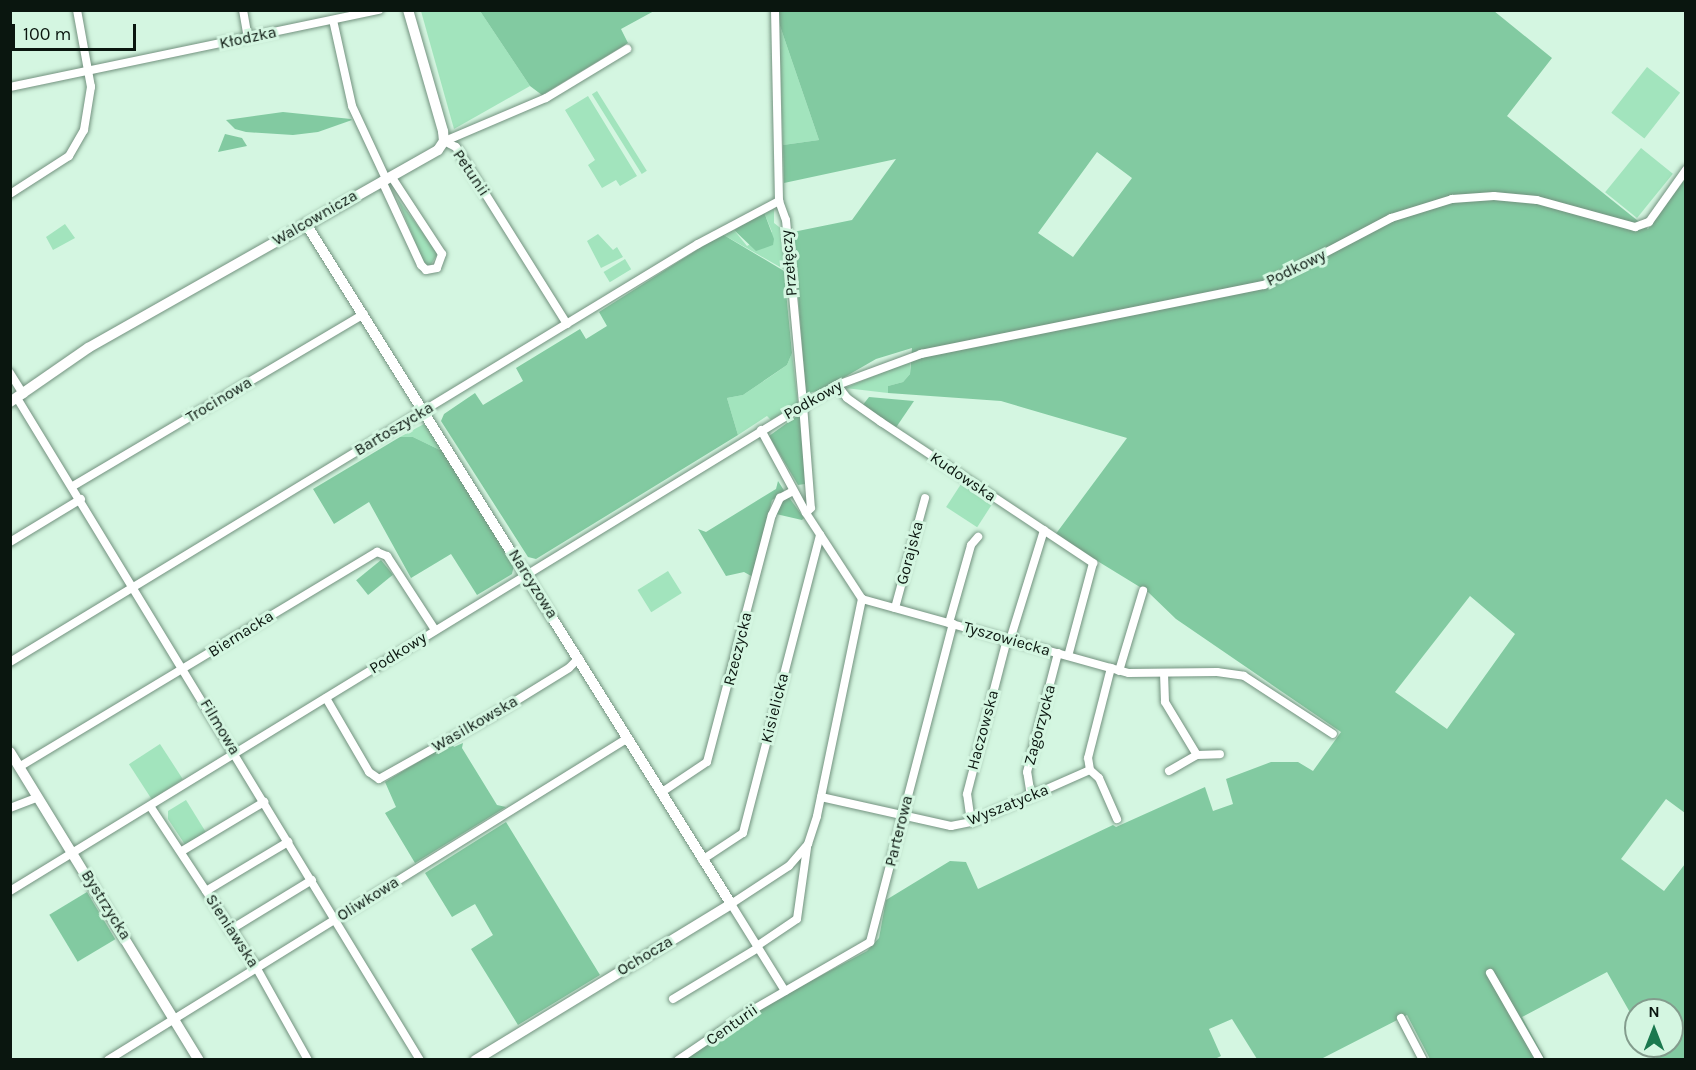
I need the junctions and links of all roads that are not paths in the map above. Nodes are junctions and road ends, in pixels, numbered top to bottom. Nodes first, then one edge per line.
1 (77, 10) edge
2 (243, 10) edge
3 (379, 10) edge
4 (408, 10) edge
5 (775, 10) edge
6 (333, 20) junction
7 (248, 38) junction
8 (627, 49) dead end
9 (90, 71) junction
10 (10, 87) edge
11 (444, 141) junction
12 (1686, 170) edge
13 (386, 179) junction
14 (10, 194) edge
15 (779, 201) junction
16 (306, 224) junction
17 (364, 314) junction
18 (567, 324) junction
19 (10, 374) edge
20 (837, 385) junction
21 (17, 398) edge
22 (803, 405) junction
23 (424, 411) junction
24 (761, 430) junction
25 (73, 486) junction
26 (793, 491) junction
27 (925, 498) dead end
28 (81, 499) junction
29 (806, 513) junction
30 (1044, 530) junction
31 (820, 535) junction
32 (978, 537) dead end
33 (10, 542) edge
34 (527, 574) junction
35 (135, 588) junction
36 (1143, 591) dead end
37 (862, 599) junction
38 (895, 608) junction
39 (951, 624) junction
40 (435, 630) junction
41 (1009, 640) junction
42 (1058, 653) junction
43 (1068, 656) junction
44 (579, 658) junction
45 (10, 663) edge
46 (184, 668) junction
47 (1115, 669) junction
48 (1164, 673) junction
49 (326, 698) junction
50 (1333, 734) dead end
51 (628, 738) junction
52 (236, 753) junction
53 (1220, 754) dead end
54 (1197, 755) junction
55 (14, 761) edge
56 (1090, 770) junction
57 (1169, 771) dead end
58 (662, 792) junction
59 (1031, 796) junction
60 (38, 797) junction
61 (821, 797) junction
62 (264, 802) junction
63 (150, 806) junction
64 (10, 808) edge
65 (903, 814) junction
66 (1117, 819) dead end
67 (971, 822) junction
68 (288, 842) junction
69 (808, 844) junction
70 (182, 851) junction
71 (73, 853) junction
72 (702, 860) junction
73 (312, 880) junction
74 (10, 891) edge
75 (206, 891) junction
76 (731, 904) junction
77 (336, 918) junction
78 (230, 930) junction
79 (758, 947) junction
80 (255, 967) junction
81 (1490, 973) dead end
82 (785, 992) junction
83 (673, 999) dead end
84 (173, 1018) junction
85 (1401, 1018) dead end
86 (108, 1059) edge
87 (199, 1059) edge
88 (308, 1059) edge
89 (420, 1059) edge
90 (475, 1059) edge
91 (678, 1059) edge
92 (1423, 1059) edge
93 (1540, 1059) edge

1 - 9 street
2 - 7 street
3 - 6 street, Kłodzka
4 - 11 street, Petunii
5 - 15 street, Przełęczy
6 - 7 street, Kłodzka
6 - 13 street
7 - 9 street, Kłodzka
8 - 11 street, Walcownicza
9 - 10 street, Kłodzka
9 - 14 street
11 - 13 street, Walcownicza
11 - 18 street, Petunii
12 - 20 street, Podkowy
13 - 13 street
13 - 16 street, Walcownicza
15 - 18 street, Bartoszycka
15 - 22 street, Przełęczy
16 - 17 street, Narcyzowa
16 - 21 street, Walcownicza
17 - 23 street, Narcyzowa
17 - 25 street, Trocinowa
18 - 23 street, Bartoszycka
19 - 21 street, Filmowa
20 - 22 street, Podkowy
20 - 30 street, Kudowska
21 - 25 street, Filmowa
22 - 24 street, Podkowy
22 - 29 street, Przełęczy
23 - 34 street, Narcyzowa
23 - 35 street, Bartoszycka
24 - 26 street
24 - 34 street, Podkowy
25 - 28 street, Filmowa
26 - 29 street
26 - 58 street, Rzeczycka
27 - 38 street, Gorajska
28 - 33 street
28 - 35 street, Filmowa
29 - 31 street
30 - 41 street, Haczowska
30 - 43 street, Kudowska
31 - 37 street
31 - 72 street, Kisielicka
32 - 39 street, Parterowa
34 - 40 street, Podkowy
34 - 44 street, Narcyzowa
35 - 45 street, Bartoszycka
35 - 46 street, Filmowa
36 - 47 street
37 - 38 street, Tyszowiecka
37 - 61 street, Ochocza
38 - 39 street, Tyszowiecka
39 - 41 street, Tyszowiecka
39 - 65 street, Parterowa
40 - 46 street, Biernacka
40 - 49 street, Podkowy
41 - 42 street, Tyszowiecka
41 - 67 street, Haczowska
42 - 43 street, Tyszowiecka
42 - 59 street, Zagorzycka
43 - 47 street, Tyszowiecka
44 - 49 street, Wasilkowska
44 - 51 street, Narcyzowa
46 - 52 street, Filmowa
46 - 55 street, Biernacka
47 - 48 street, Tyszowiecka
47 - 56 street
48 - 50 street, Tyszowiecka
48 - 54 street
49 - 52 street, Podkowy
51 - 58 street, Narcyzowa
51 - 77 street, Oliwkowa
52 - 62 street, Filmowa
52 - 63 street, Podkowy
53 - 54 street
54 - 57 street
55 - 60 street, Bystrzycka
56 - 59 street, Wyszatycka
56 - 66 street
58 - 72 street, Narcyzowa
59 - 67 street, Wyszatycka
60 - 64 street
60 - 71 street, Bystrzycka
61 - 65 street, Wyszatycka
61 - 69 street, Ochocza
62 - 68 street, Filmowa
62 - 70 street
63 - 70 street, Sieniawska
63 - 71 street, Podkowy
65 - 67 street, Wyszatycka
65 - 82 street, Parterowa
68 - 73 street, Filmowa
68 - 75 street
69 - 76 street, Ochocza
69 - 79 street, Ochocza
70 - 75 street, Sieniawska
71 - 74 street, Podkowy
71 - 84 street, Bystrzycka
72 - 76 street, Narcyzowa
73 - 77 street, Filmowa
73 - 78 street
75 - 78 street, Sieniawska
76 - 79 street, Narcyzowa
76 - 90 street, Ochocza
77 - 80 street, Oliwkowa
77 - 89 street, Filmowa
78 - 80 street, Sieniawska
79 - 82 street, Narcyzowa
79 - 83 street
80 - 84 street, Oliwkowa
80 - 88 street, Sieniawska
81 - 93 street
82 - 91 street, Centurii
84 - 86 street, Oliwkowa
84 - 87 street, Bystrzycka
85 - 92 street

